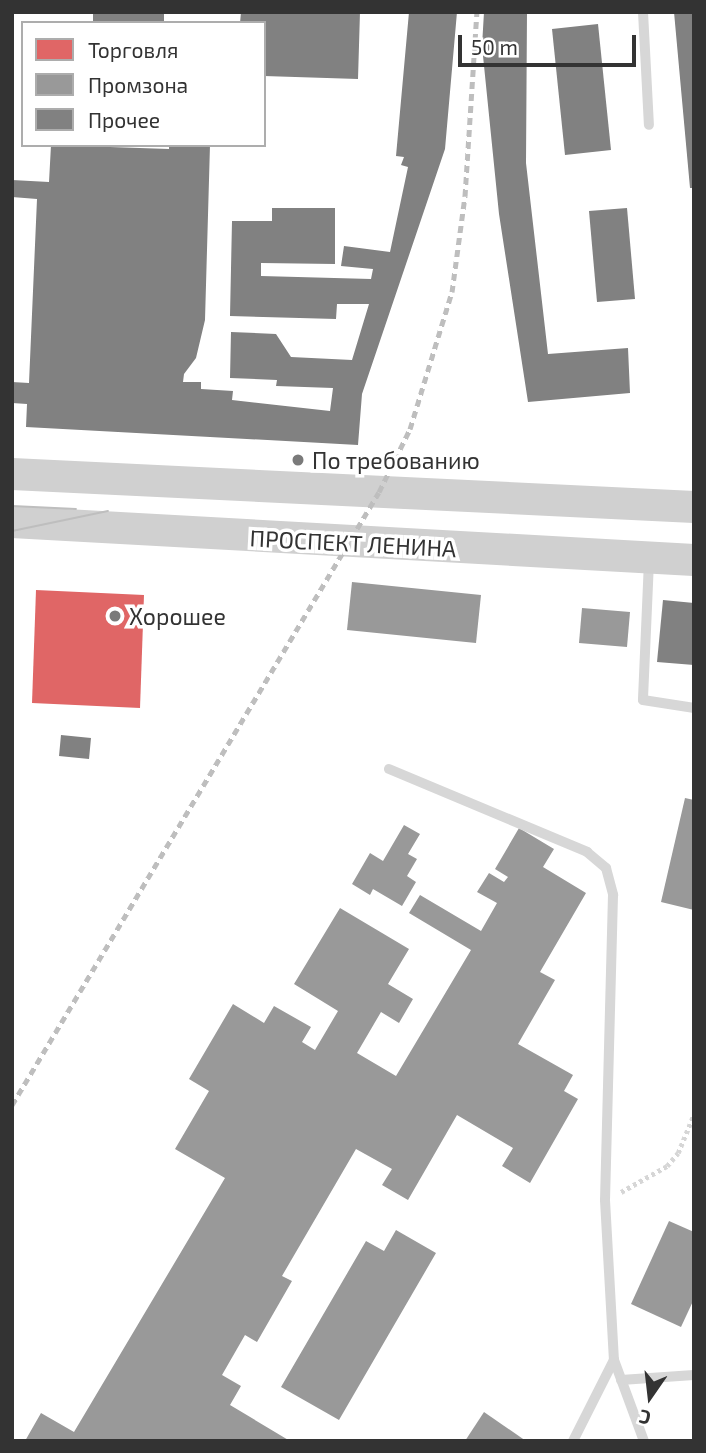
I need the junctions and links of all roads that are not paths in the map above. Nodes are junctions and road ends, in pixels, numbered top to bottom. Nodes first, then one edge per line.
1 (643, 12) edge
2 (649, 125) dead end
3 (12, 474) edge
4 (694, 507) edge
5 (12, 522) edge
6 (649, 558) junction
7 (694, 560) edge
8 (694, 708) edge
9 (389, 769) dead end
10 (614, 1360) junction
11 (694, 1375) edge
12 (621, 1380) junction
13 (573, 1441) edge
14 (644, 1441) edge

1 - 2 lane
3 - 4 main road
5 - 6 main road, ПРОСПЕКТ ЛЕНИНА
6 - 7 main road, ПРОСПЕКТ ЛЕНИНА
6 - 8 lane
9 - 10 lane
10 - 12 lane
10 - 13 lane
11 - 12 lane
12 - 14 lane

